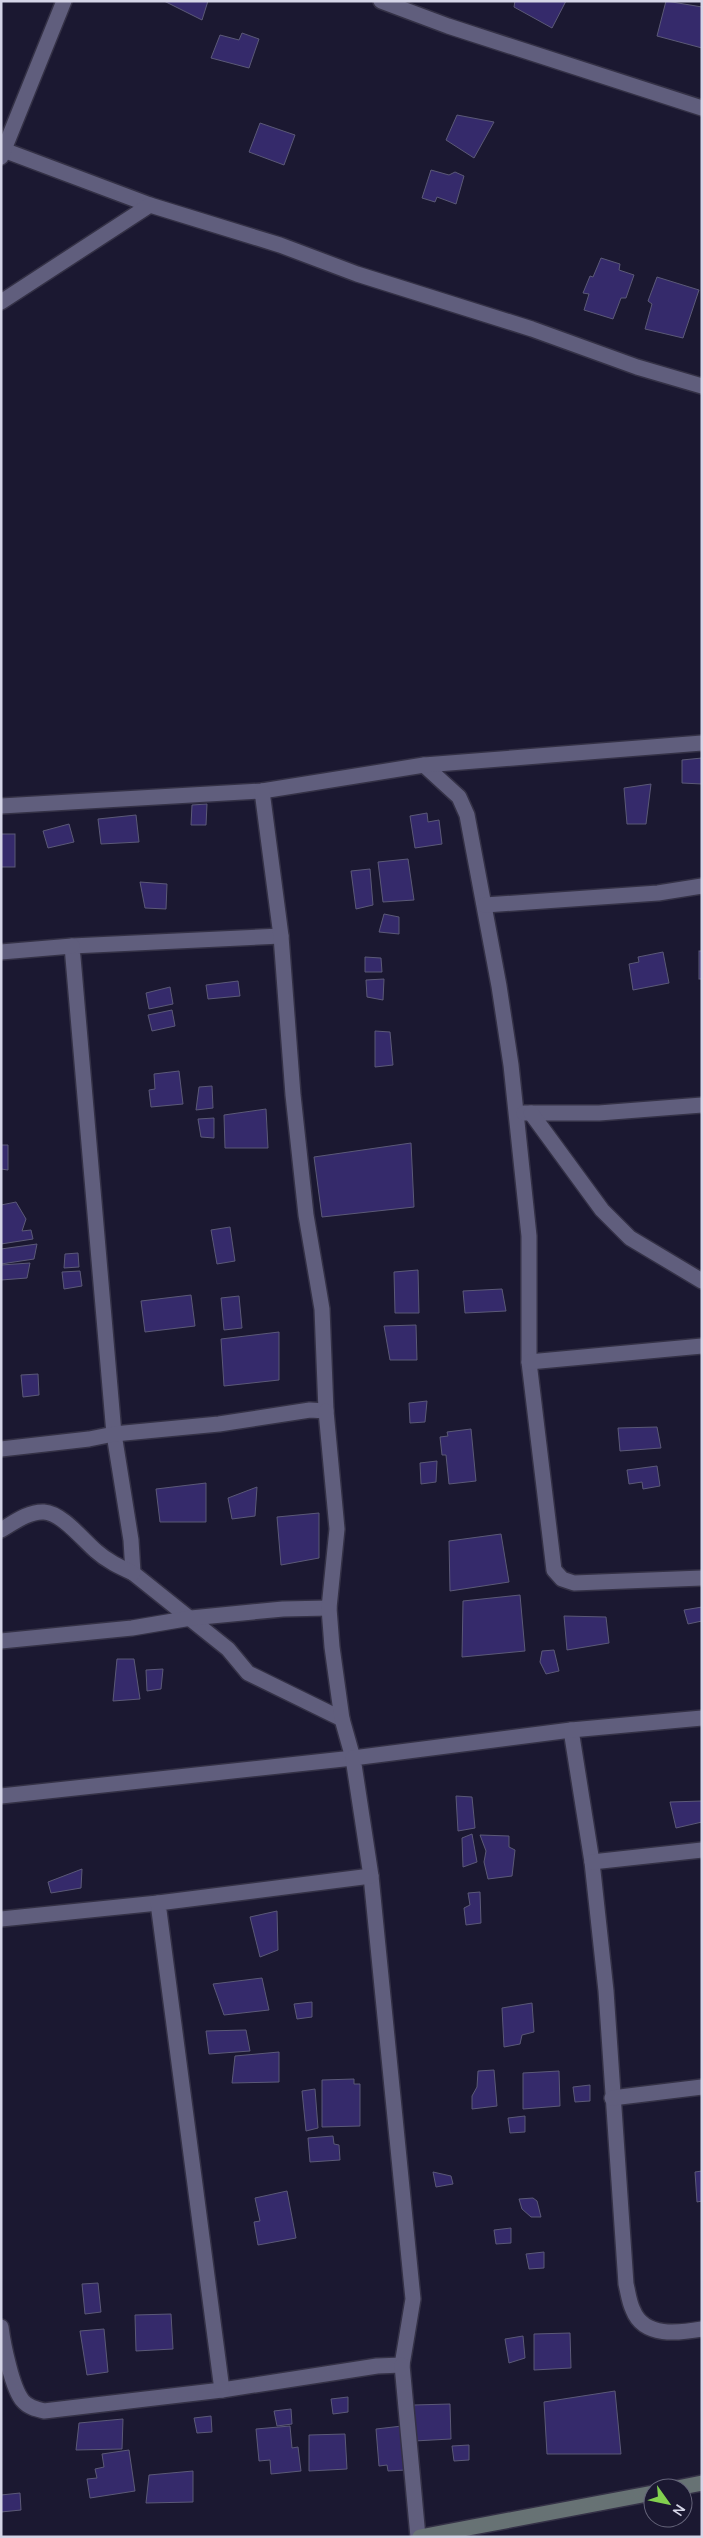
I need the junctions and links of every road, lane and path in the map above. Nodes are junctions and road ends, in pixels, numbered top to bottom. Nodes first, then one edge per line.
1 (64, 1) edge
2 (381, 1) edge
3 (702, 108) edge
4 (2, 152) edge
5 (150, 205) junction
6 (1, 302) edge
7 (702, 386) edge
8 (702, 743) edge
9 (424, 765) junction
10 (262, 791) junction
11 (1, 806) edge
12 (702, 886) edge
13 (485, 905) junction
14 (281, 936) junction
15 (72, 946) junction
16 (1, 952) edge
17 (702, 1105) edge
18 (514, 1113) junction
19 (531, 1113) junction
20 (702, 1281) edge
21 (702, 1346) edge
22 (529, 1362) junction
23 (326, 1411) junction
24 (114, 1434) junction
25 (1, 1449) edge
26 (1, 1530) edge
27 (133, 1573) junction
28 (702, 1578) edge
29 (329, 1608) junction
30 (191, 1618) junction
31 (1, 1641) edge
32 (702, 1718) edge
33 (342, 1719) junction
34 (571, 1730) junction
35 (353, 1758) junction
36 (1, 1796) edge
37 (702, 1850) edge
38 (592, 1862) junction
39 (371, 1876) junction
40 (158, 1903) junction
41 (1, 1918) edge
42 (702, 2087) edge
43 (612, 2098) junction
44 (1, 2326) edge
45 (702, 2329) edge
46 (3, 2356) edge
47 (402, 2364) junction
48 (222, 2390) junction
49 (643, 2495) edge
50 (419, 2537) edge

1 - 4 street
2 - 3 street
4 - 5 street
5 - 6 street
5 - 7 street
8 - 9 street
9 - 10 street
9 - 13 street
10 - 11 street
10 - 14 street
12 - 13 street
13 - 18 street
14 - 15 street
14 - 23 street
15 - 16 street
15 - 24 street
17 - 19 street
18 - 19 street
18 - 22 street
19 - 20 street
21 - 22 street
22 - 28 street
23 - 24 street
23 - 29 street
24 - 25 street
24 - 27 street
26 - 27 street
27 - 30 street
29 - 30 street
29 - 33 street
30 - 31 street
30 - 33 street
32 - 34 street
33 - 35 street
34 - 35 street
34 - 38 street
35 - 36 street
35 - 39 street
37 - 38 street
38 - 43 street
39 - 40 street
39 - 47 street
40 - 41 street
40 - 48 street
42 - 43 street
43 - 45 street
44 - 46 street
46 - 48 street
47 - 48 street
47 - 50 street
49 - 50 street

